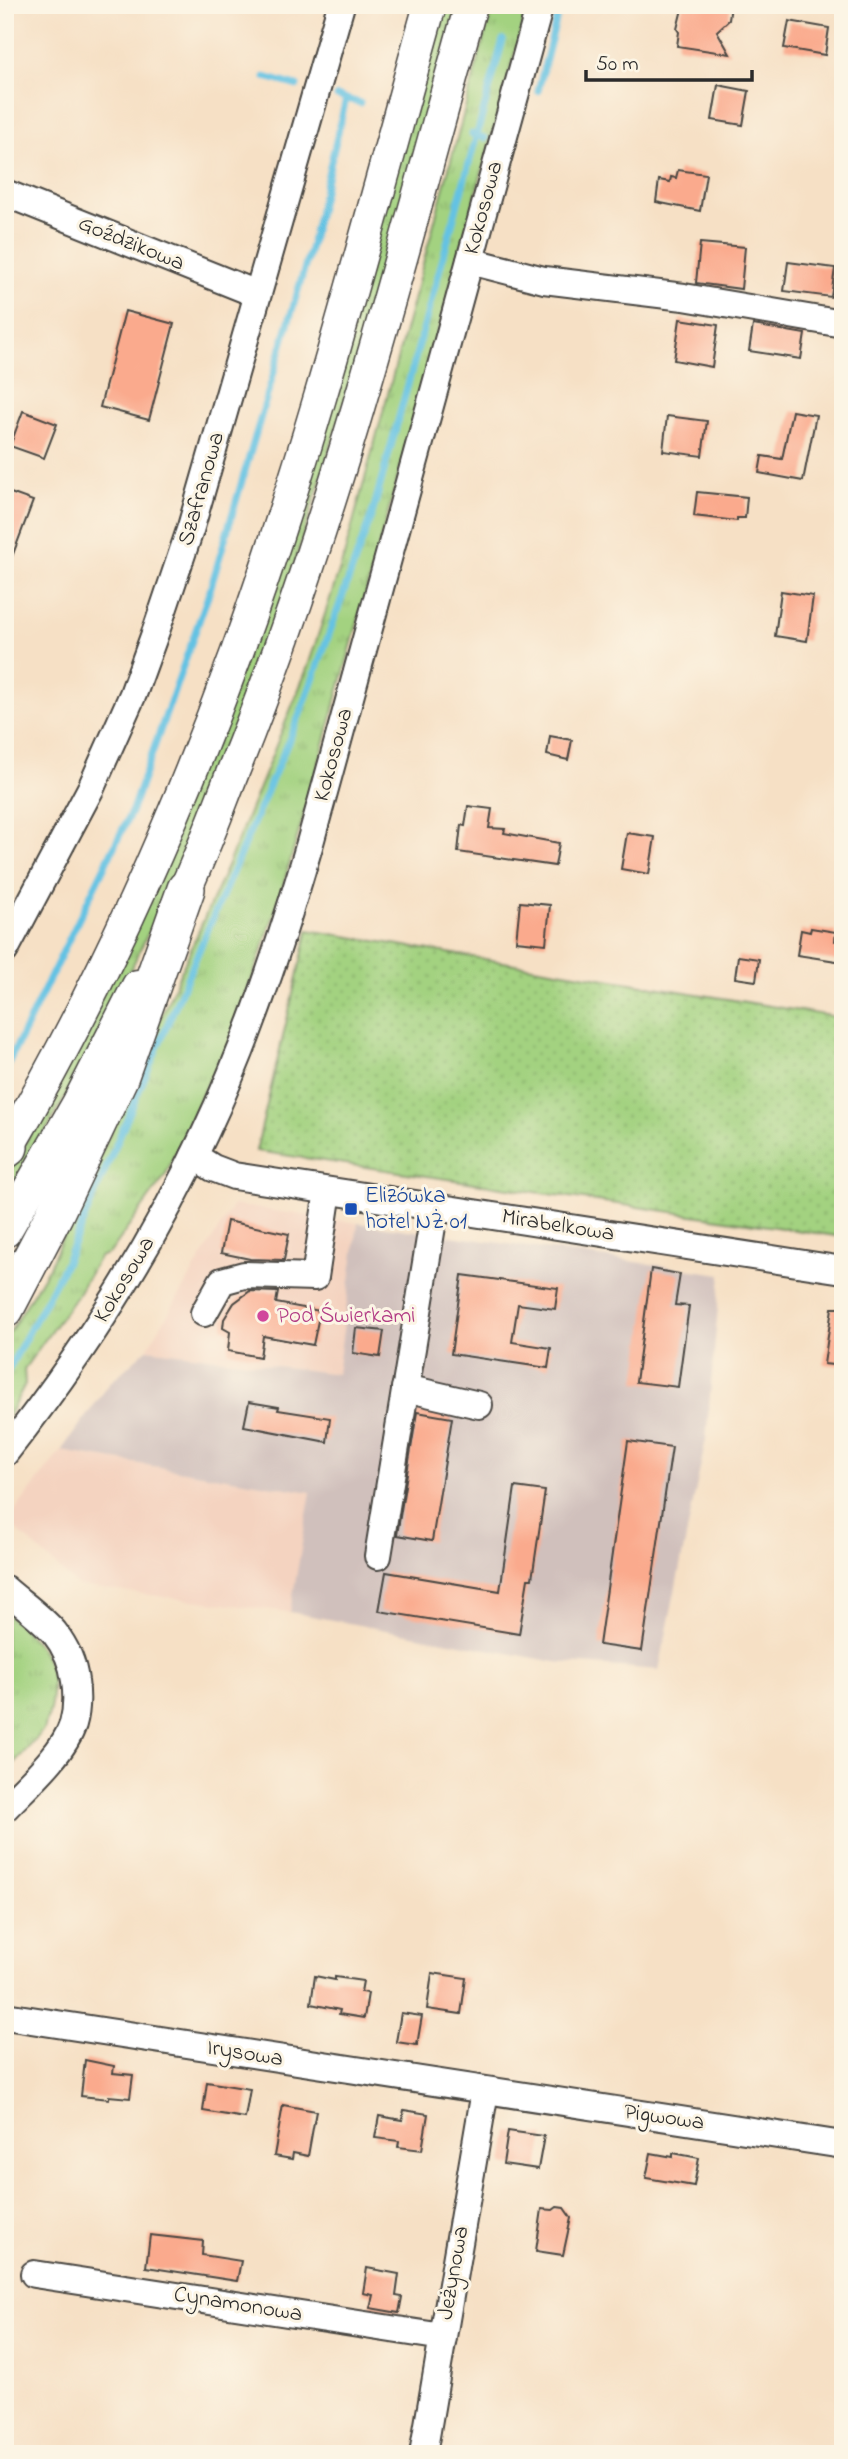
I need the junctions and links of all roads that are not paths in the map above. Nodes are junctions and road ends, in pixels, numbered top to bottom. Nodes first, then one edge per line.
1 (341, 5) edge
2 (430, 5) edge
3 (471, 5) edge
4 (540, 5) edge
5 (5, 193) edge
6 (470, 261) junction
7 (257, 294) junction
8 (843, 324) edge
9 (186, 889) junction
10 (5, 950) edge
11 (6, 1150) edge
12 (194, 1156) junction
13 (328, 1191) junction
14 (435, 1208) junction
15 (5, 1231) edge
16 (843, 1270) edge
17 (5, 1309) edge
18 (204, 1313) dead end
19 (405, 1388) junction
20 (479, 1405) dead end
21 (5, 1453) edge
22 (378, 1556) dead end
23 (5, 1589) edge
24 (5, 1808) edge
25 (5, 2016) edge
26 (485, 2091) junction
27 (843, 2145) edge
28 (34, 2274) dead end
29 (443, 2337) junction
30 (423, 2454) edge

1 - 7 street, Szafranowa
2 - 11 main road
3 - 9 main road
4 - 6 street, Kokosowa
5 - 7 street, Goździkowa
6 - 8 street
6 - 12 street, Kokosowa
7 - 10 street, Szafranowa
9 - 15 main road
9 - 17 highway
12 - 13 street, Mirabelkowa
12 - 21 street, Kokosowa
13 - 14 street, Mirabelkowa
13 - 18 street
14 - 16 street, Mirabelkowa
14 - 19 street
19 - 20 street
19 - 22 street
23 - 24 street
25 - 26 street, Irysowa
26 - 27 street, Pigwowa
26 - 29 street, Jeżynowa
28 - 29 street, Cynamonowa
29 - 30 street, Jeżynowa

